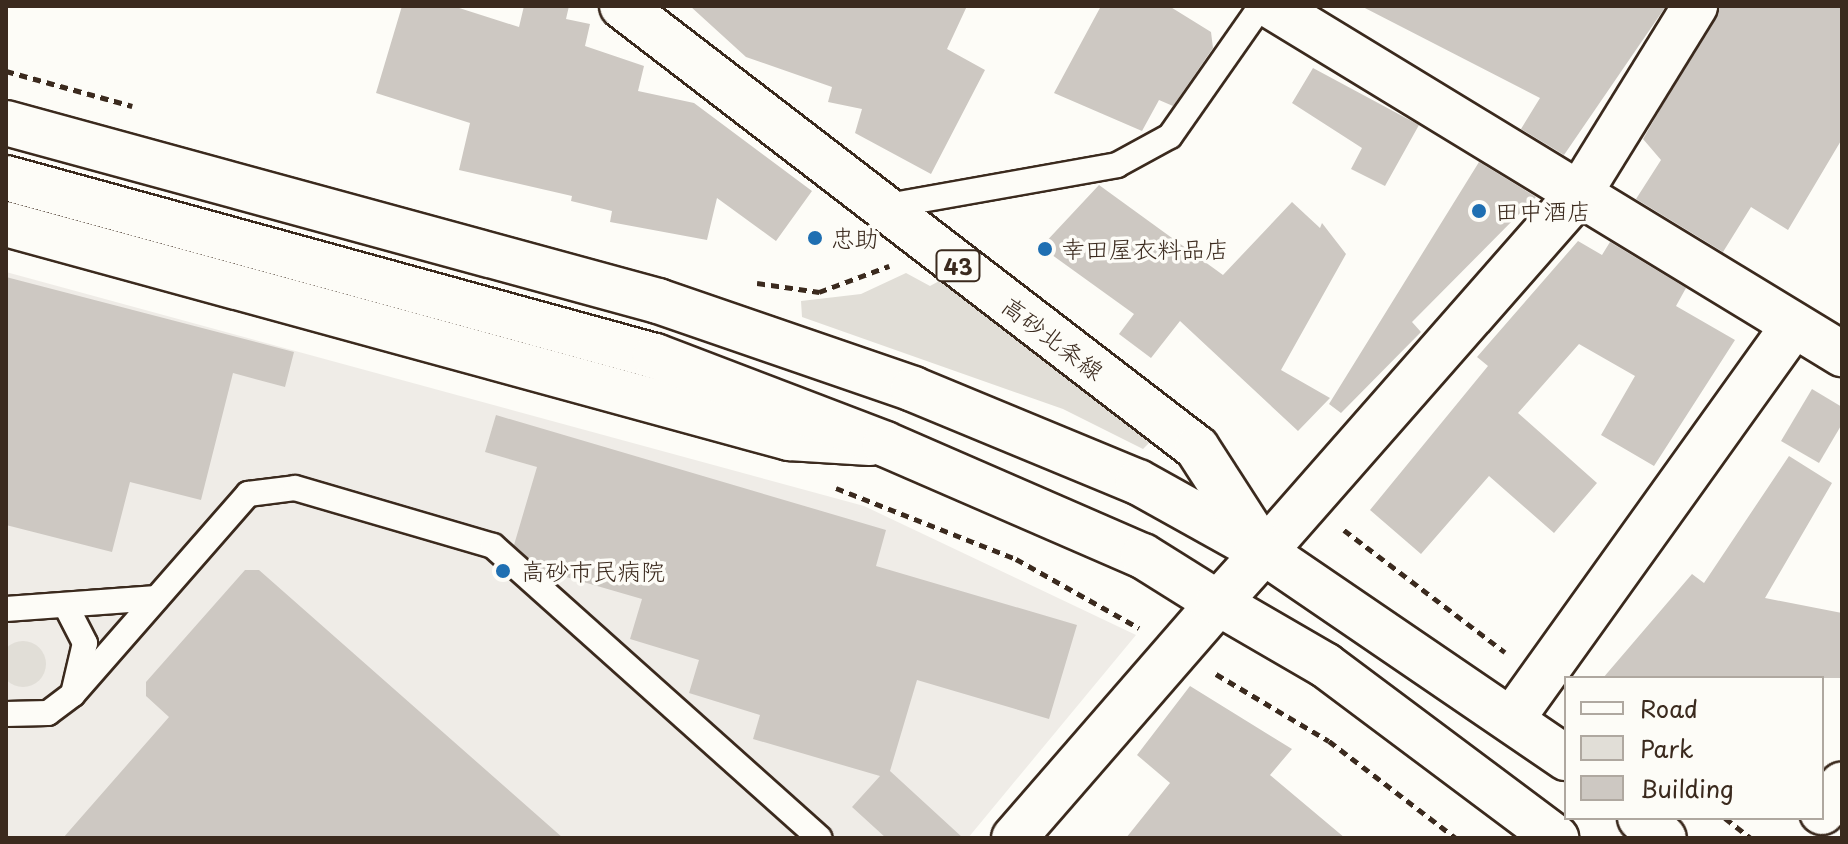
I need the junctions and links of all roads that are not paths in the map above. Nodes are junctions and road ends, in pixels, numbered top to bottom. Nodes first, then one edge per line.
1 (622, 6) edge
2 (1261, 6) edge
3 (1271, 6) edge
4 (1695, 6) edge
5 (6, 123) edge
6 (6, 178) edge
7 (1579, 194) junction
8 (882, 207) junction
9 (6, 224) edge
10 (1793, 326) junction
11 (1842, 354) edge
12 (885, 444) junction
13 (1264, 552) junction
14 (157, 598) junction
15 (1218, 603) junction
16 (66, 606) junction
17 (6, 609) edge
18 (73, 694) junction
19 (6, 714) edge
20 (1514, 716) junction
21 (1564, 756) edge
22 (1842, 784) edge
23 (1824, 809) edge
24 (1642, 820) edge
25 (1816, 820) edge
26 (820, 838) edge
27 (1014, 838) edge
28 (1556, 838) edge
29 (1664, 838) edge
30 (1803, 838) edge

1 - 8 street, 高砂北条線 / 43
2 - 8 lane
3 - 7 street
4 - 7 street
5 - 13 street
6 - 12 street
7 - 10 street
7 - 13 street
8 - 13 street, 高砂北条線 / 43
9 - 12 street
10 - 11 street
10 - 20 street
12 - 15 street
13 - 15 street
13 - 20 street, 高砂北条線 / 43
14 - 16 lane
14 - 18 lane
14 - 26 lane
15 - 27 street
15 - 28 street
16 - 17 lane
16 - 18 lane
18 - 19 lane
20 - 21 street, 高砂北条線 / 43
22 - 23 street
24 - 29 street
25 - 30 street

